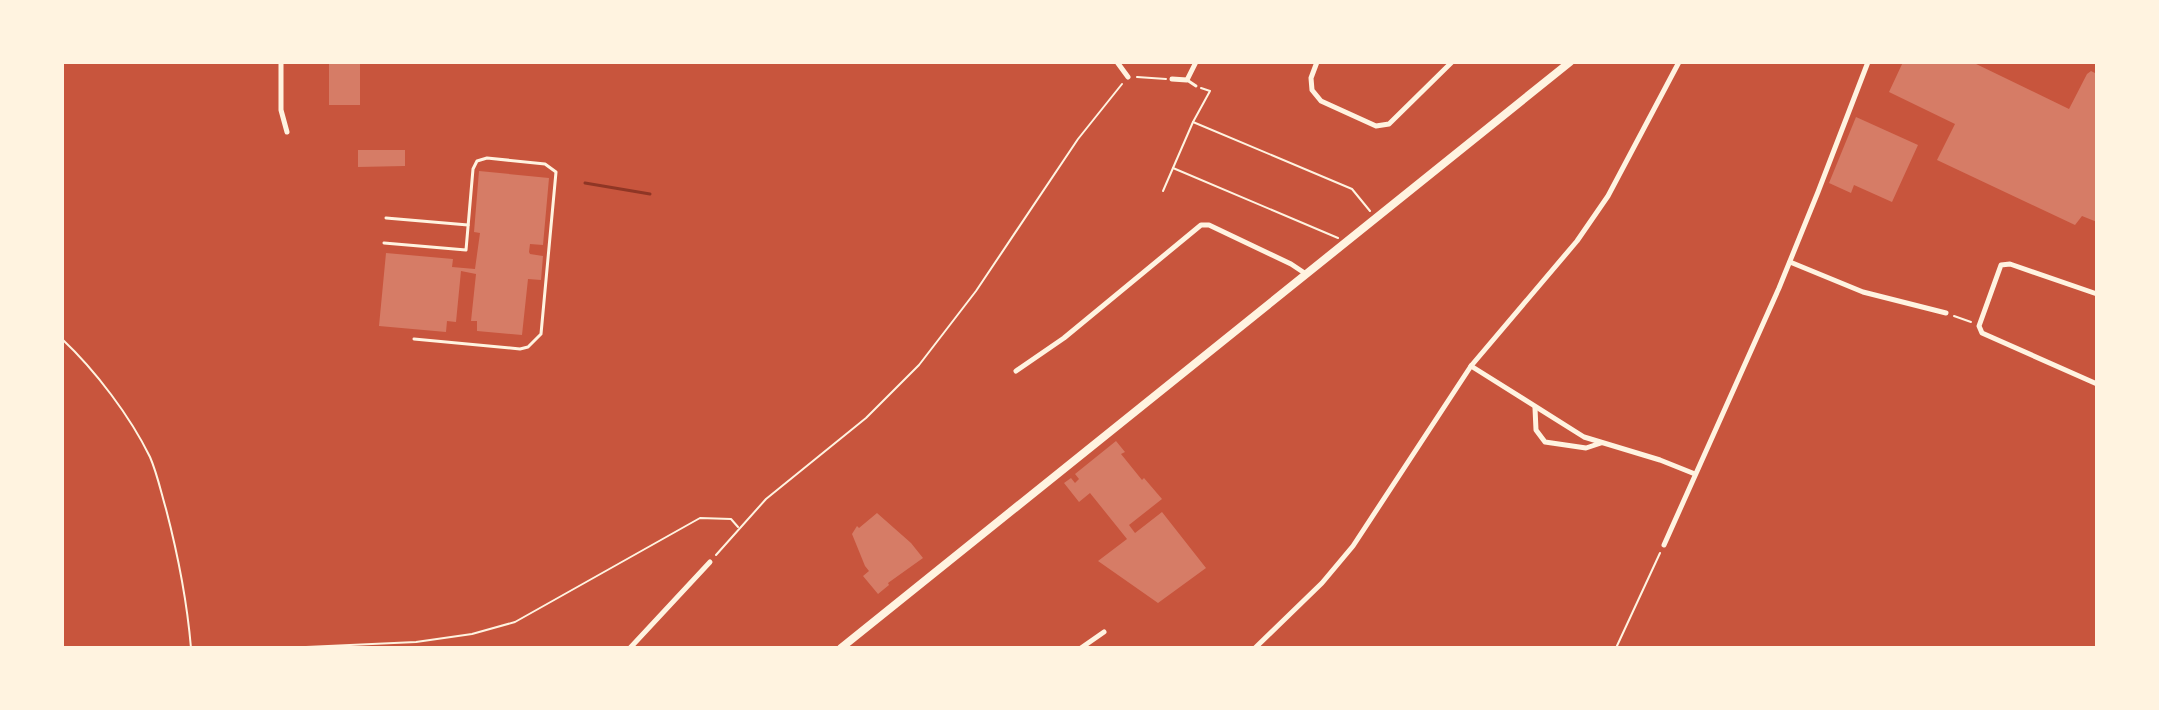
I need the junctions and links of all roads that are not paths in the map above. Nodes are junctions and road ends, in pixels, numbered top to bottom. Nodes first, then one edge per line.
1 (281, 62) edge
2 (1117, 62) edge
3 (1196, 62) edge
4 (1317, 62) edge
5 (1452, 62) edge
6 (1570, 62) edge
7 (1679, 62) edge
8 (1868, 62) edge
9 (1128, 77) road end
10 (1172, 79) road end
11 (1187, 80) junction
12 (1196, 86) road end
13 (287, 132) dead end
14 (386, 218) dead end
15 (468, 225) junction
16 (384, 243) dead end
17 (1790, 262) junction
18 (1306, 274) junction
19 (2097, 294) edge
20 (1946, 313) road end
21 (414, 339) dead end
22 (1471, 366) junction
23 (1016, 371) dead end
24 (2097, 384) edge
25 (1535, 407) junction
26 (1602, 442) junction
27 (1695, 474) junction
28 (1664, 545) road end
29 (710, 562) road end
30 (1104, 632) dead end
31 (630, 648) edge
32 (841, 648) edge
33 (1081, 648) edge
34 (1255, 648) edge

1 - 13 street
2 - 9 street
3 - 11 street
4 - 5 street
6 - 18 main road
7 - 22 street
8 - 17 street
10 - 11 street
11 - 12 lane
14 - 15 lane
15 - 16 lane
15 - 21 lane
17 - 20 street
17 - 27 street
18 - 23 street
18 - 32 main road
19 - 24 street
22 - 25 street
22 - 34 street
25 - 26 street
25 - 26 street
26 - 27 street
27 - 28 street
29 - 31 street
30 - 33 street

